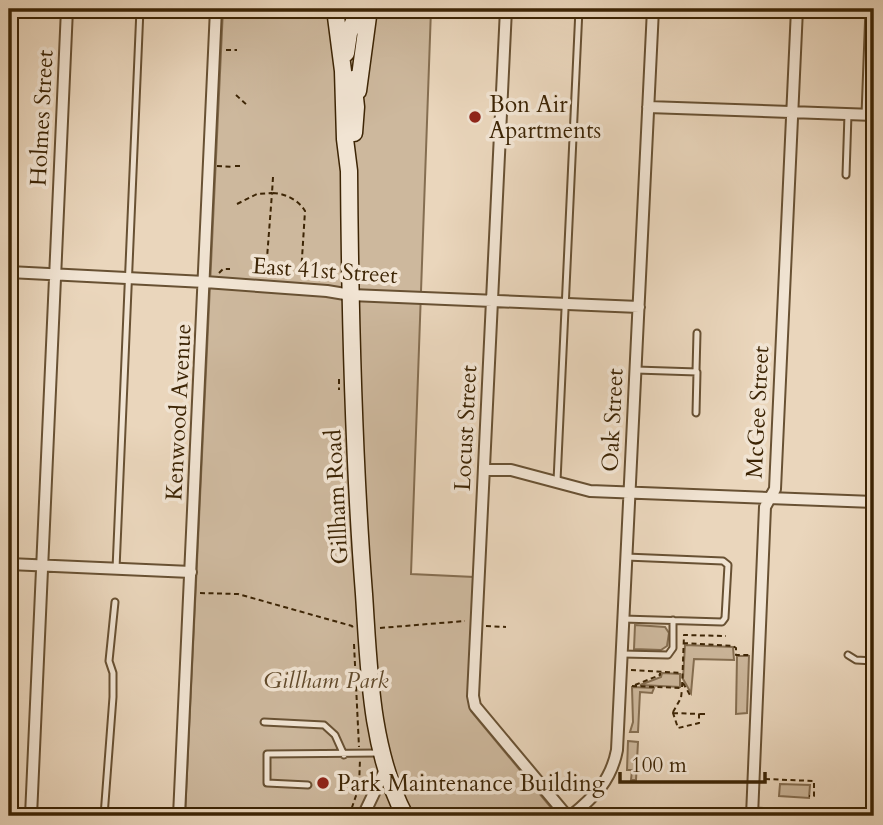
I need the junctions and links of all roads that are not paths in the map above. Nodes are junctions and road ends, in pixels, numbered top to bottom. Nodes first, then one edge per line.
1 (66, 9) edge
2 (141, 9) edge
3 (216, 9) edge
4 (335, 9) edge
5 (344, 9) edge
6 (359, 9) edge
7 (369, 9) edge
8 (506, 9) edge
9 (579, 9) edge
10 (643, 9) edge
11 (653, 9) edge
12 (797, 9) edge
13 (869, 9) edge
14 (349, 33) junction
15 (343, 71) junction
16 (356, 107) junction
17 (648, 107) junction
18 (792, 112) junction
19 (848, 114) junction
20 (870, 115) edge
21 (349, 171) junction
22 (846, 174) dead end
23 (9, 272) edge
24 (55, 274) junction
25 (129, 279) junction
26 (210, 279) junction
27 (351, 295) junction
28 (493, 300) junction
29 (566, 304) junction
30 (639, 307) junction
31 (697, 333) dead end
32 (636, 370) junction
33 (696, 372) junction
34 (696, 413) dead end
35 (484, 470) junction
36 (557, 482) junction
37 (629, 493) junction
38 (770, 498) junction
39 (874, 502) edge
40 (626, 557) junction
41 (9, 564) edge
42 (42, 566) junction
43 (116, 569) junction
44 (191, 572) junction
45 (115, 602) dead end
46 (623, 620) junction
47 (673, 620) junction
48 (622, 654) junction
49 (848, 655) dead end
50 (874, 661) edge
51 (264, 722) dead end
52 (344, 755) junction
53 (385, 760) junction
54 (309, 785) dead end
55 (752, 814) edge
56 (31, 816) edge
57 (104, 816) edge
58 (178, 816) edge
59 (363, 816) edge
60 (405, 816) edge
61 (569, 816) edge
62 (861, 816) edge

1 - 24 street, Holmes Street
2 - 25 lane
3 - 26 street, Kenwood Avenue
4 - 15 main road, Gillham Road
5 - 14 main road, Gillham Road
6 - 14 main road
7 - 16 main road
8 - 28 street, Locust Street
9 - 29 lane
10 - 11 street
11 - 17 street, Oak Street
12 - 18 street, McGee Street
13 - 20 lane
14 - 15 main road
14 - 16 main road, Gillham Road
15 - 21 main road, Gillham Road
16 - 21 main road, Gillham Road
17 - 18 street
17 - 30 street, Oak Street
18 - 19 street
18 - 38 street, McGee Street
19 - 20 street
19 - 22 lane
21 - 27 main road, Gillham Road
23 - 24 street, East 41st Street
24 - 25 street, East 41st Street
24 - 42 street, Holmes Street
25 - 26 street, East 41st Street
25 - 43 lane
26 - 27 street, East 41st Street
26 - 44 street, Kenwood Avenue
27 - 28 street, East 41st Street
27 - 53 main road, Gillham Road
28 - 29 street, East 41st Street
28 - 35 street, Locust Street
29 - 30 street, East 41st Street
29 - 36 lane
30 - 32 street, Oak Street
31 - 33 lane
32 - 33 lane
32 - 37 street, Oak Street
33 - 34 lane
35 - 36 street
35 - 61 street, Locust Street
36 - 37 street
37 - 38 street
37 - 40 street, Oak Street
38 - 39 street
38 - 55 street, McGee Street
40 - 46 street, Oak Street
40 - 47 lane
41 - 42 street
42 - 43 street
42 - 56 street, Holmes Street
43 - 44 street
44 - 58 street, Kenwood Avenue
45 - 57 lane
46 - 47 lane
46 - 48 street, Oak Street
47 - 48 lane
48 - 61 street, Oak Street
49 - 50 lane
51 - 52 lane
52 - 53 lane
52 - 54 lane
53 - 59 street
53 - 60 main road, Gillham Road
55 - 62 lane

